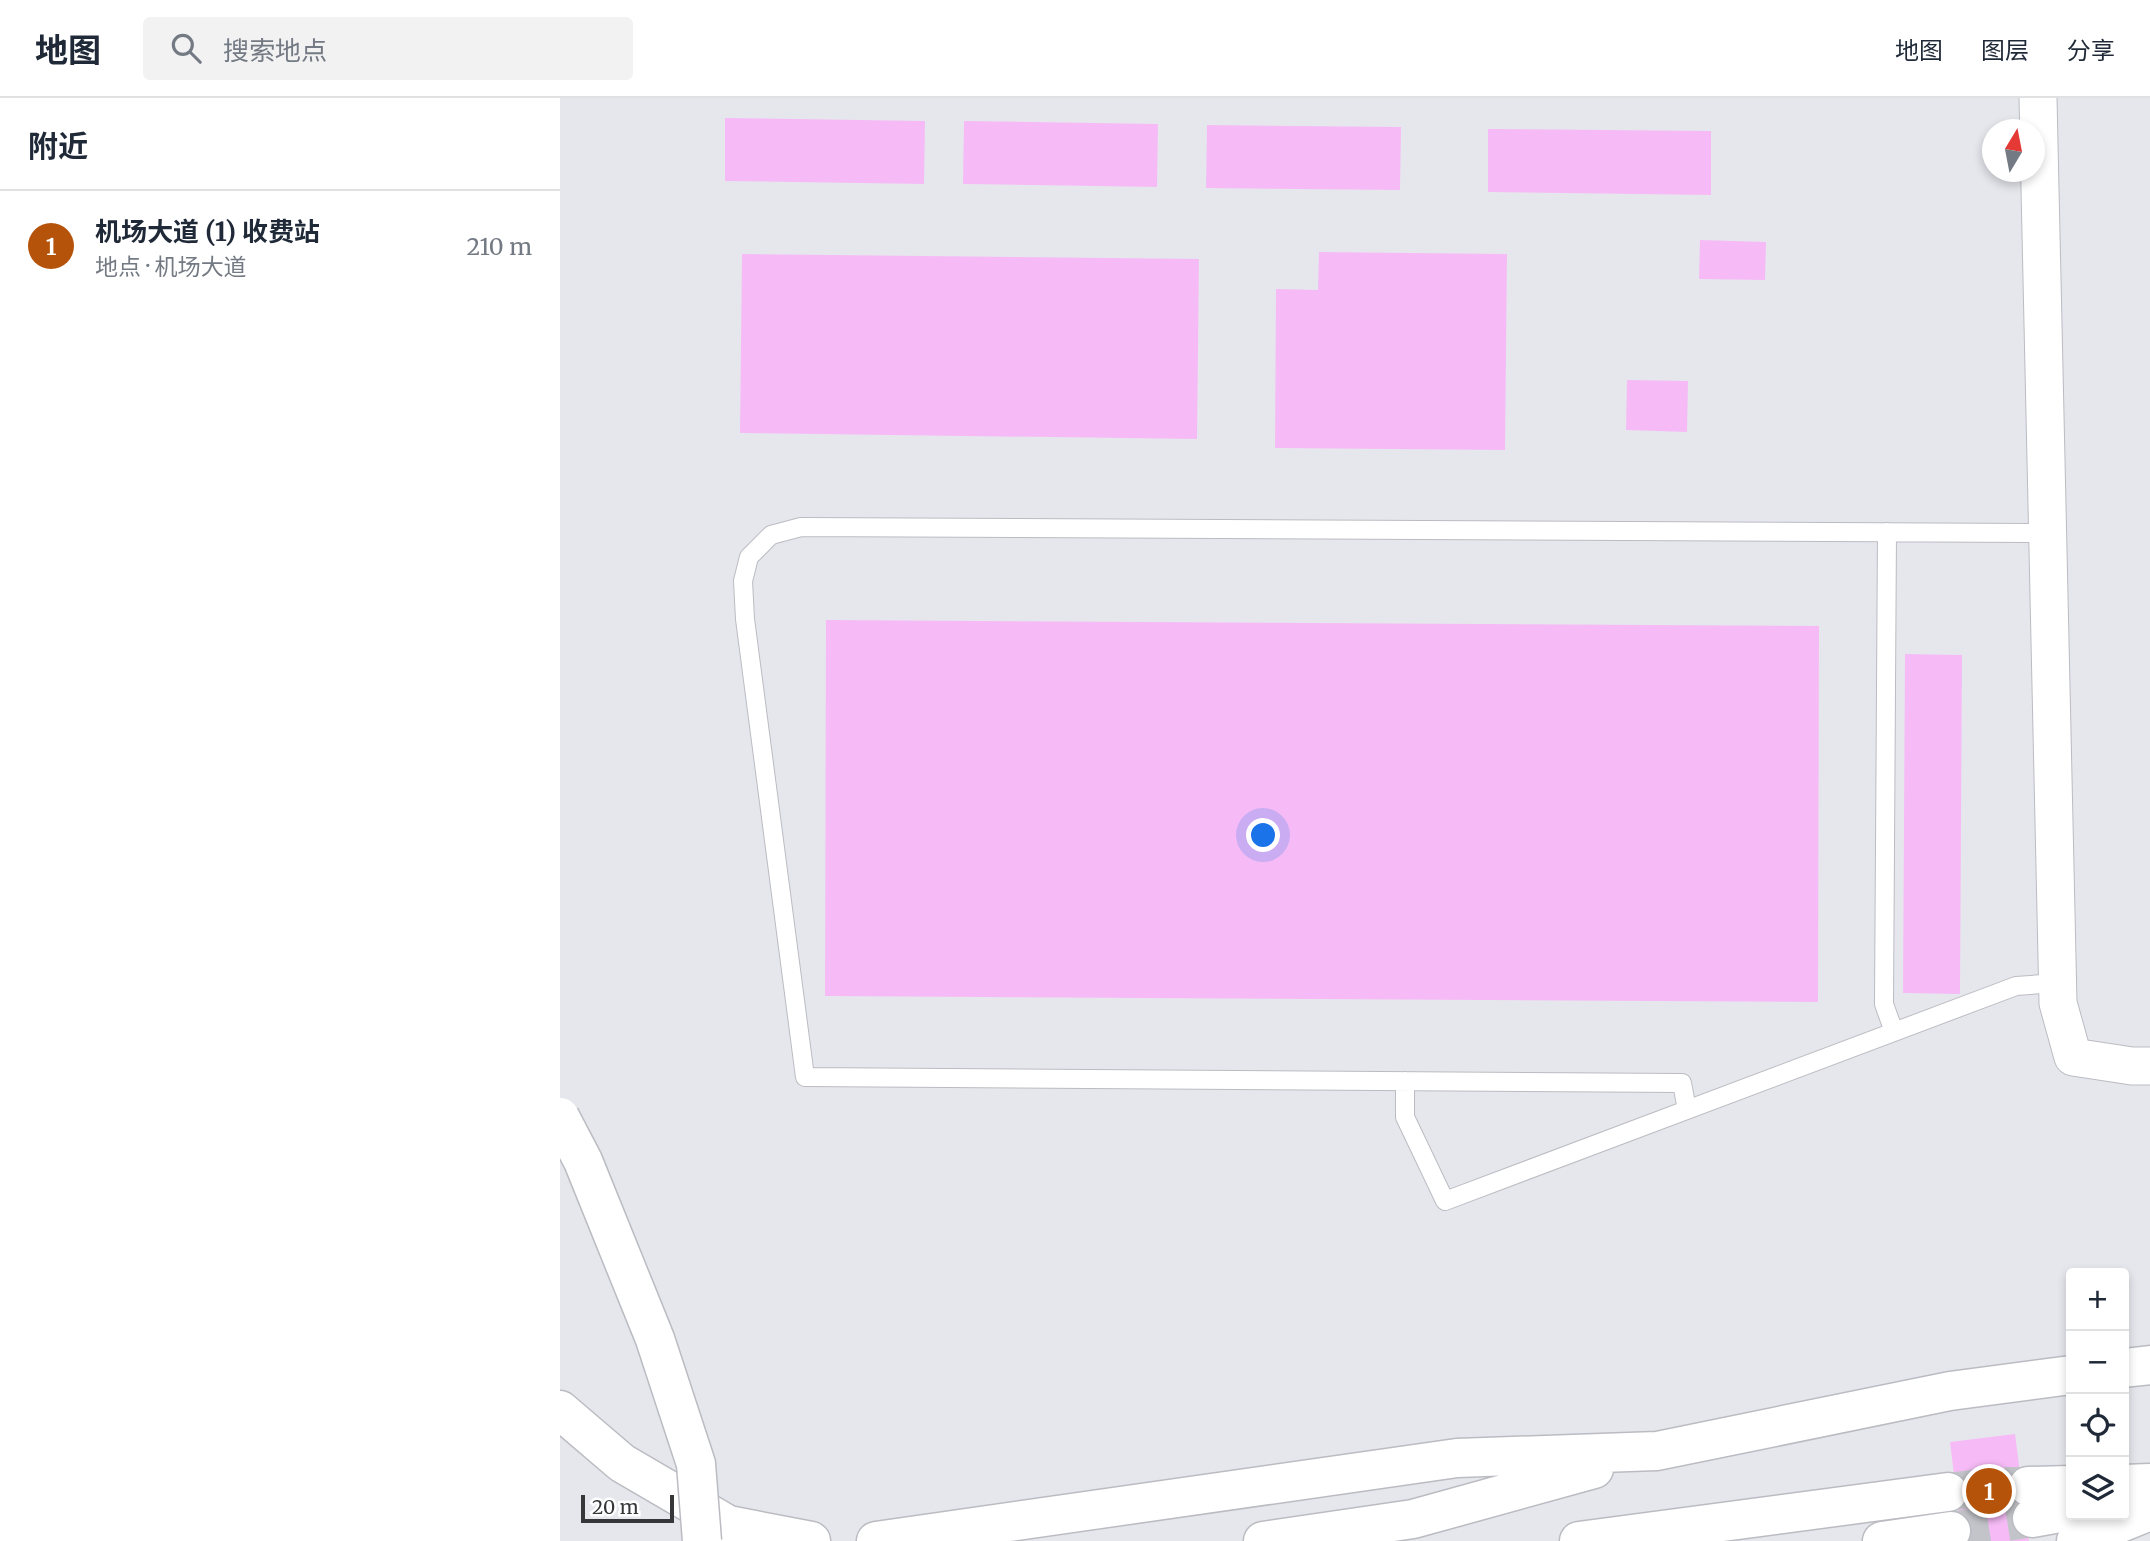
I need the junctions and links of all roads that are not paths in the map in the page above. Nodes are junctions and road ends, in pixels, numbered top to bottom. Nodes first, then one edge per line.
1 (2038, 98) edge
2 (1887, 532) junction
3 (2048, 533) junction
4 (2057, 983) junction
5 (1894, 1032) junction
6 (2150, 1066) edge
7 (1405, 1081) junction
8 (1687, 1110) junction
9 (560, 1117) edge
10 (2150, 1365) edge
11 (2129, 1367) edge
12 (2066, 1376) edge
13 (560, 1410) edge
14 (1657, 1451) junction
15 (2150, 1483) edge
16 (2129, 1484) edge
17 (2066, 1487) edge
18 (1948, 1492) tunnel mouth
19 (2150, 1496) edge
20 (2129, 1500) edge
21 (2066, 1510) edge
22 (2150, 1511) edge
23 (1951, 1531) tunnel mouth
24 (702, 1541) edge
25 (811, 1541) edge
26 (876, 1541) edge
27 (1263, 1541) edge
28 (1579, 1541) edge
29 (1882, 1541) edge
30 (2076, 1541) edge

1 - 3 street
2 - 3 lane
2 - 5 lane
2 - 7 lane
3 - 4 street
4 - 5 lane
4 - 6 street
5 - 8 lane
7 - 8 lane
7 - 8 lane
9 - 24 main road, bridge
10 - 11 main road
12 - 14 main road
13 - 25 main road
14 - 26 main road
14 - 27 main road
15 - 16 main road
17 - 21 main road
18 - 28 main road
19 - 20 main road
22 - 30 main road
23 - 29 main road

